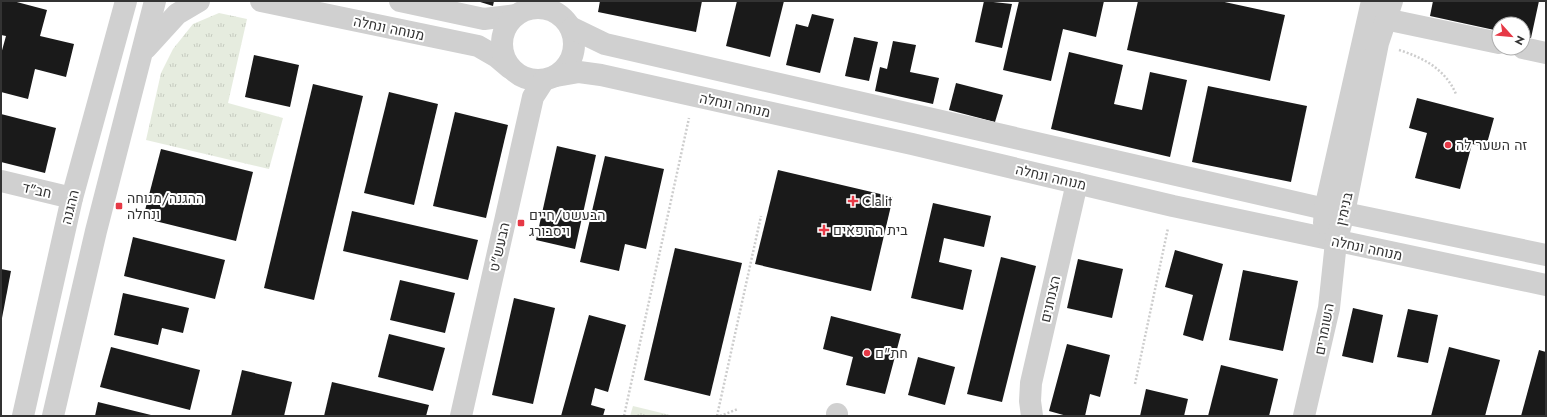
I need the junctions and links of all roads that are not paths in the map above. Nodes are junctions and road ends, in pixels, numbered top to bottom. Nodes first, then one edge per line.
1 (112, 1) edge
2 (126, 1) edge
3 (155, 1) edge
4 (199, 1) edge
5 (261, 1) edge
6 (400, 1) edge
7 (1372, 1) edge
8 (555, 6) edge
9 (1388, 10) edge
10 (516, 14) junction
11 (572, 28) junction
12 (118, 30) junction
13 (1491, 41) edge
14 (1531, 50) edge
15 (1546, 53) edge
16 (142, 54) junction
17 (510, 68) junction
18 (550, 78) junction
19 (1, 181) edge
20 (1077, 183) junction
21 (72, 198) junction
22 (1334, 211) junction
23 (1336, 242) junction
24 (1546, 255) edge
25 (1546, 285) edge
26 (23, 416) edge
27 (54, 416) edge
28 (461, 416) edge
29 (1032, 416) edge
30 (1304, 416) edge

1 - 12 street
2 - 12 street, ההגנה
3 - 16 street
4 - 16 street
5 - 17 street, מנוחה ונחלה
6 - 10 street, מנוחה ונחלה
7 - 22 street, בנימין
8 - 10 street
8 - 11 street
9 - 13 street
9 - 22 street, בנימין
10 - 17 street
11 - 18 street
11 - 22 street
12 - 21 street, ההגנה
14 - 15 street
16 - 27 street
17 - 18 street
18 - 20 street, מנוחה ונחלה
18 - 28 street, הבעש"ט
19 - 21 street, חב"ד
20 - 23 street, מנוחה ונחלה
20 - 29 street, הצנחנים
21 - 26 street, ההגנה
22 - 23 street, בנימין
22 - 24 street
23 - 25 street, מנוחה ונחלה
23 - 30 street, השומרים

